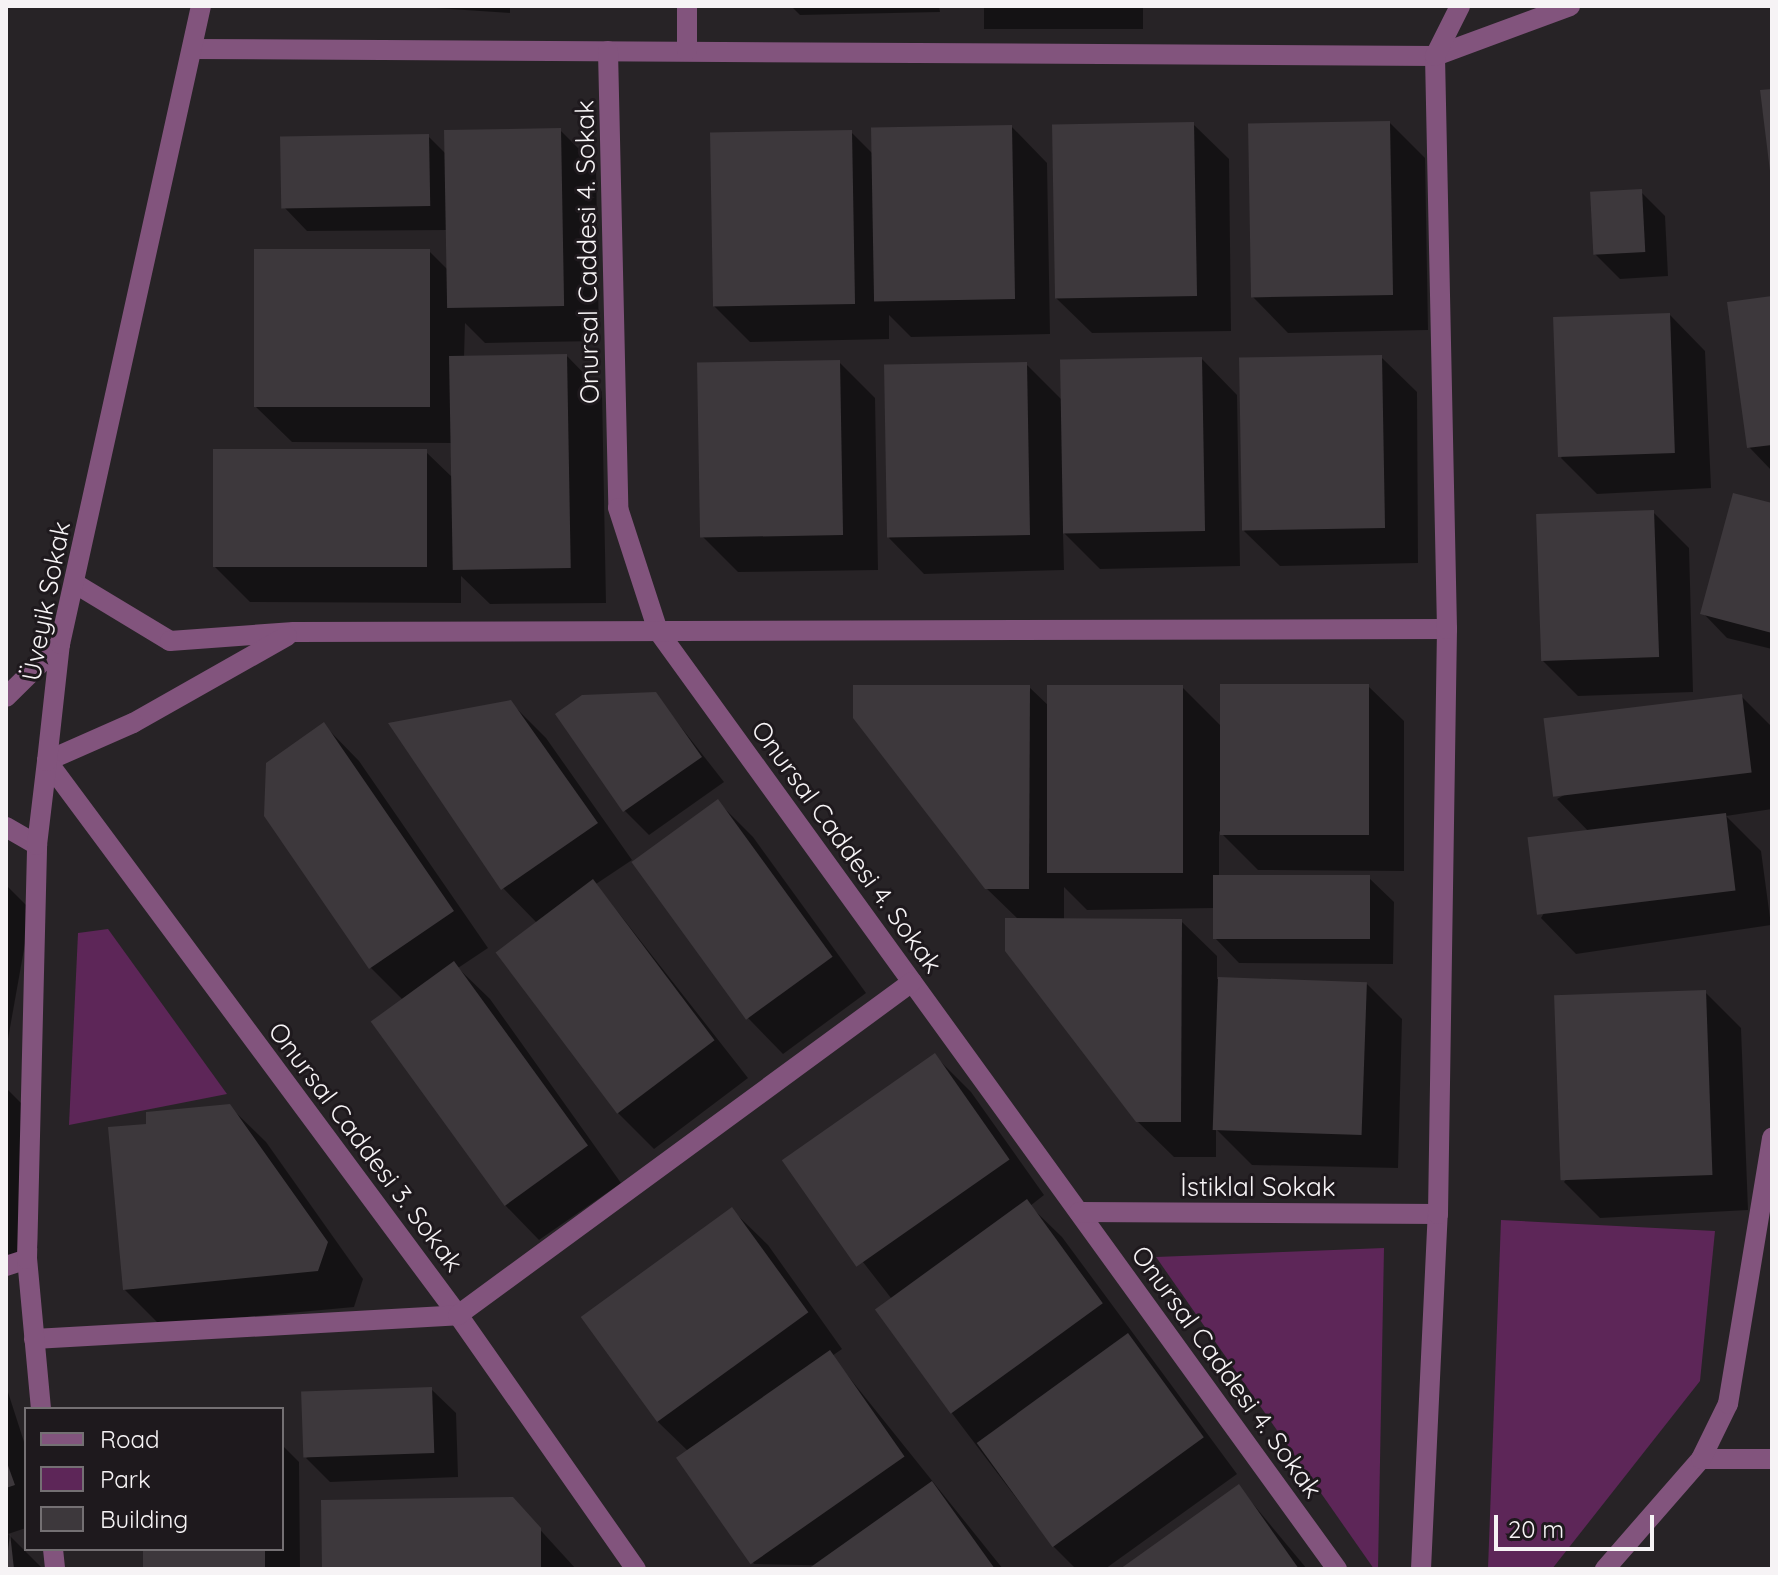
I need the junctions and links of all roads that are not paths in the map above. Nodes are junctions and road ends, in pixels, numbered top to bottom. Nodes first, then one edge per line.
1 (201, 6) edge
2 (687, 6) edge
3 (1460, 6) edge
4 (1570, 6) edge
5 (193, 49) junction
6 (608, 51) junction
7 (687, 51) junction
8 (1435, 56) junction
9 (74, 583) junction
10 (1447, 629) junction
11 (658, 631) junction
12 (294, 632) junction
13 (60, 644) junction
14 (6, 697) edge
15 (47, 761) junction
16 (6, 827) edge
17 (37, 845) junction
18 (912, 982) junction
19 (1772, 1138) edge
20 (1079, 1212) junction
21 (1438, 1214) junction
22 (27, 1259) junction
23 (6, 1266) edge
24 (458, 1315) junction
25 (34, 1339) junction
26 (41, 1407) edge
27 (1701, 1459) junction
28 (1772, 1459) edge
29 (636, 1569) edge
30 (1337, 1569) edge
31 (1421, 1569) edge
32 (1605, 1569) edge

1 - 5 street, Üveyik Sokak
2 - 7 street
3 - 8 street
4 - 8 street
5 - 6 street
5 - 9 street, Üveyik Sokak
6 - 7 street
6 - 11 street, Onursal Caddesi 4. Sokak
7 - 8 street
8 - 10 street
9 - 12 street
9 - 13 street, Üveyik Sokak
10 - 11 street
10 - 21 street
11 - 12 street
11 - 18 street, Onursal Caddesi 4. Sokak
12 - 15 street
13 - 14 street
13 - 15 street, Üveyik Sokak
15 - 17 street, Üveyik Sokak
15 - 24 street, Onursal Caddesi 3. Sokak
16 - 17 street
17 - 22 street, Üveyik Sokak
18 - 20 street, Onursal Caddesi 4. Sokak
18 - 24 street
19 - 27 street
20 - 21 street, İstiklal Sokak
20 - 30 street, Onursal Caddesi 4. Sokak
21 - 31 street
22 - 23 street
22 - 25 street, Üveyik Sokak
24 - 25 street
24 - 29 street, Onursal Caddesi 3. Sokak
25 - 26 street, Üveyik Sokak
27 - 28 street
27 - 32 street

